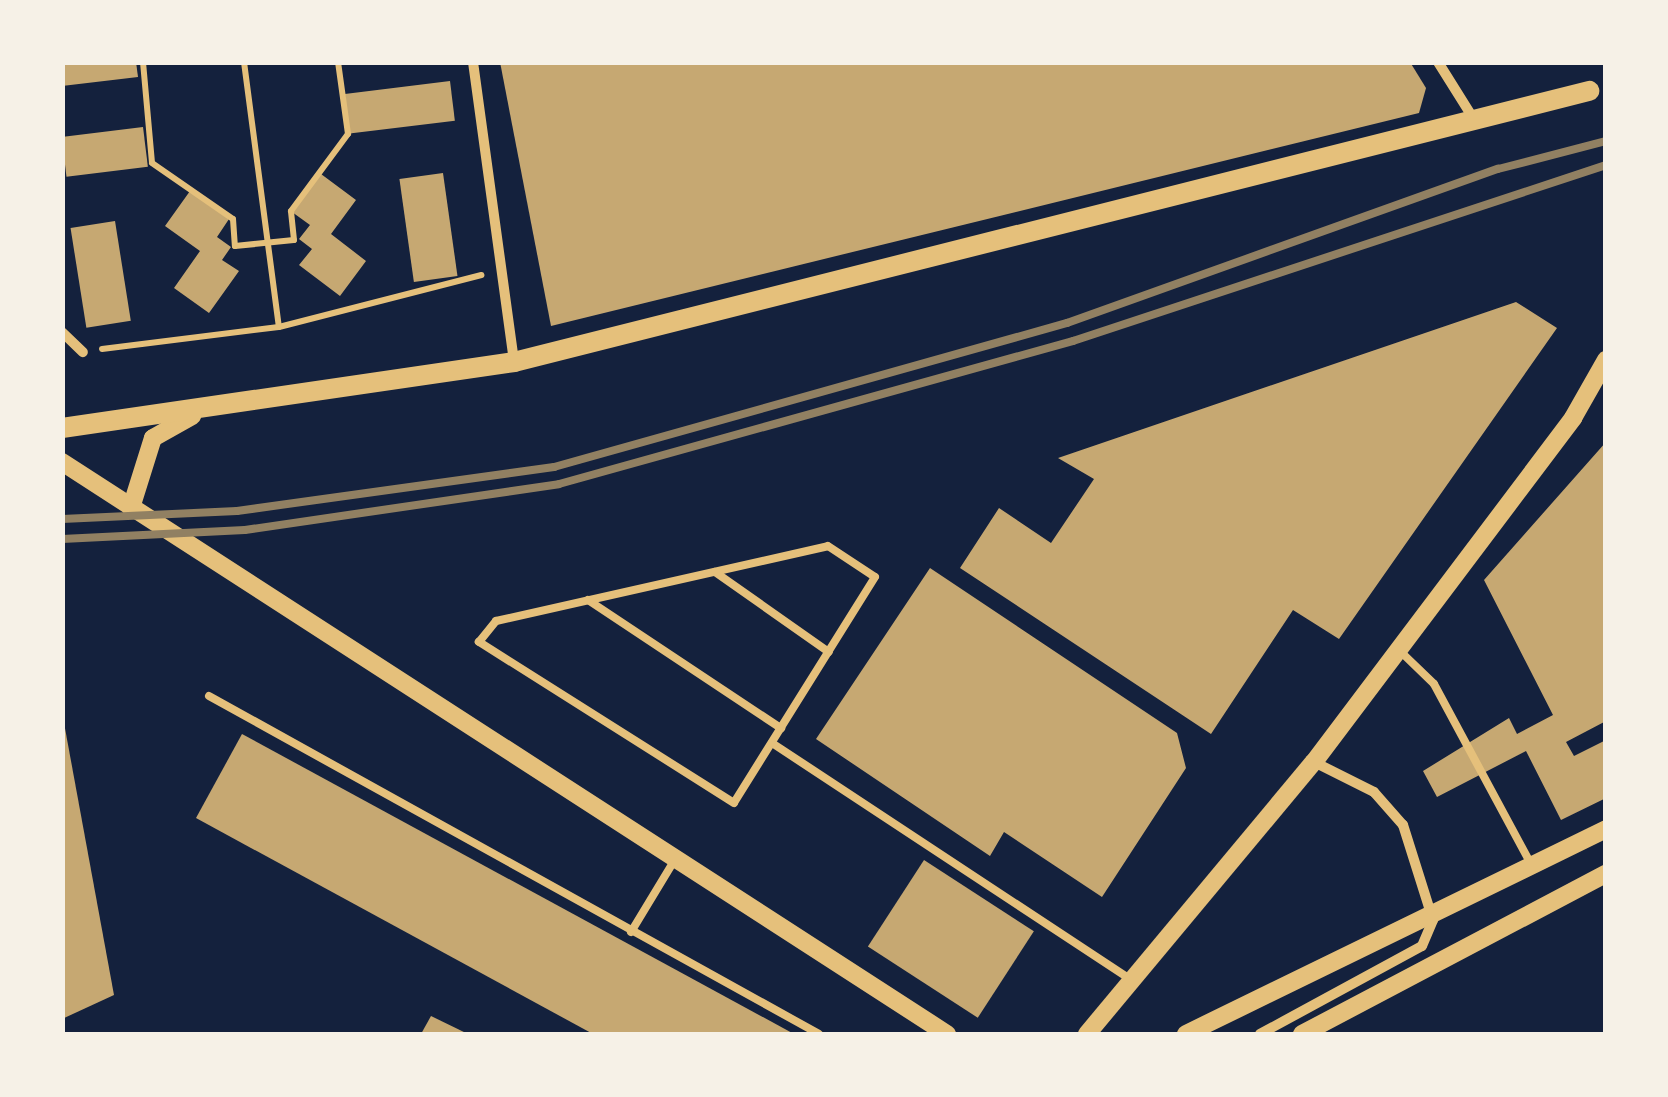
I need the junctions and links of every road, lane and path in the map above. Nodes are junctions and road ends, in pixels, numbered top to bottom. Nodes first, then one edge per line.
1 (142, 62) edge
2 (244, 62) edge
3 (338, 62) edge
4 (473, 62) edge
5 (1438, 62) edge
6 (1493, 62) edge
7 (1544, 62) edge
8 (1589, 90) dead end
9 (1476, 122) junction
10 (268, 243) junction
11 (502, 272) junction
12 (279, 326) junction
13 (62, 332) edge
14 (84, 352) joint
15 (1606, 360) edge
16 (514, 362) junction
17 (192, 416) junction
18 (62, 428) edge
19 (62, 462) edge
20 (131, 508) junction
21 (715, 572) junction
22 (588, 600) junction
23 (1397, 648) junction
24 (828, 652) junction
25 (209, 696) dead end
26 (781, 728) junction
27 (772, 743) junction
28 (1314, 762) junction
29 (1606, 829) edge
30 (674, 861) junction
31 (1532, 866) junction
32 (1606, 874) edge
33 (1433, 920) junction
34 (631, 932) junction
35 (1134, 982) junction
36 (819, 1034) edge
37 (948, 1034) edge
38 (1087, 1034) edge
39 (1186, 1034) edge
40 (1260, 1034) edge
41 (1302, 1034) edge

1 - 10 path
2 - 10 path
3 - 10 path
4 - 11 street
5 - 9 street
6 - 7 path
8 - 9 main road
9 - 16 main road
10 - 12 path
11 - 12 path
11 - 16 street
12 - 14 path
13 - 14 street
15 - 23 street
16 - 17 main road
17 - 18 main road
17 - 20 street
19 - 20 street
20 - 30 street
21 - 22 lane
21 - 24 lane
21 - 24 lane
22 - 26 lane
22 - 27 lane
23 - 28 street
23 - 31 lane
24 - 26 lane
25 - 34 lane
26 - 27 lane
27 - 35 lane
28 - 33 street
28 - 35 street
29 - 31 street
30 - 34 lane
30 - 37 street
31 - 33 street
32 - 41 street
33 - 39 street
33 - 40 street
34 - 36 lane
35 - 38 street

